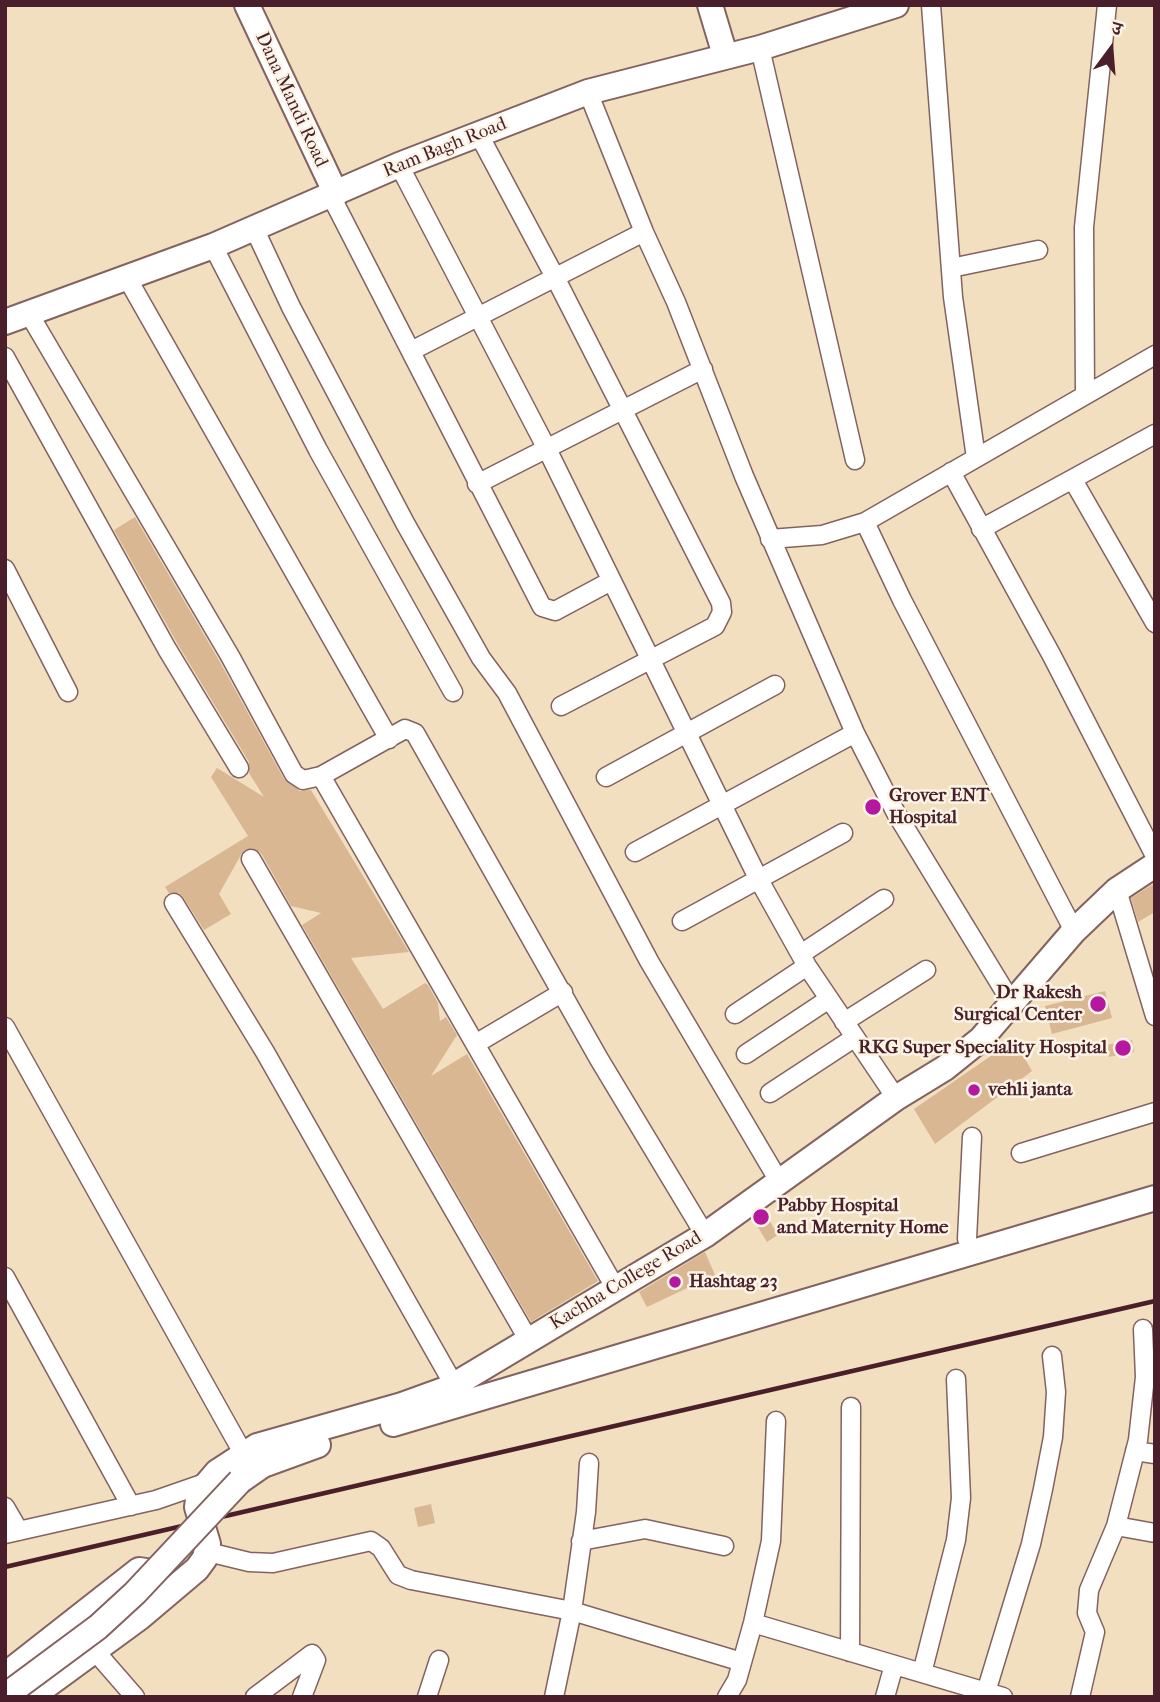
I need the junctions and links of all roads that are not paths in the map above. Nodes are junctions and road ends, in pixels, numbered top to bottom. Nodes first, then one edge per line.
1 (247, 5) edge
2 (710, 5) edge
3 (931, 5) edge
4 (1107, 5) edge
5 (888, 7) edge
6 (760, 48) junction
7 (724, 55) junction
8 (588, 92) junction
9 (478, 133) junction
10 (399, 165) junction
11 (334, 195) junction
12 (254, 228) junction
13 (644, 232) junction
14 (213, 246) junction
15 (1038, 250) dead end
16 (951, 268) junction
17 (126, 276) junction
18 (555, 279) junction
19 (29, 312) junction
20 (477, 317) junction
21 (5, 322) edge
22 (411, 351) junction
23 (1155, 355) edge
24 (5, 357) edge
25 (703, 369) junction
26 (1085, 393) junction
27 (622, 412) junction
28 (1155, 434) edge
29 (547, 449) junction
30 (976, 458) junction
31 (855, 460) dead end
32 (951, 472) junction
33 (1073, 480) junction
34 (477, 484) junction
35 (866, 522) junction
36 (981, 529) junction
37 (770, 539) junction
38 (5, 569) edge
39 (611, 581) junction
40 (1155, 623) edge
41 (652, 660) junction
42 (775, 685) dead end
43 (68, 692) dead end
44 (453, 692) dead end
45 (561, 706) dead end
46 (686, 733) junction
47 (855, 733) junction
48 (389, 739) junction
49 (239, 768) dead end
50 (321, 776) junction
51 (606, 776) dead end
52 (721, 807) junction
53 (844, 833) dead end
54 (635, 852) dead end
55 (1155, 856) edge
56 (251, 859) dead end
57 (1155, 865) edge
58 (760, 880) junction
59 (1117, 890) junction
60 (884, 900) dead end
61 (174, 903) dead end
62 (682, 921) dead end
63 (1074, 931) junction
64 (804, 960) junction
65 (926, 970) dead end
66 (563, 992) junction
67 (829, 999) junction
68 (1013, 1005) junction
69 (734, 1014) dead end
70 (1155, 1016) edge
71 (5, 1027) edge
72 (849, 1030) junction
73 (477, 1043) junction
74 (746, 1054) dead end
75 (770, 1093) dead end
76 (896, 1098) junction
77 (1155, 1112) edge
78 (972, 1137) dead end
79 (1021, 1153) dead end
80 (780, 1182) junction
81 (1155, 1184) edge
82 (1155, 1198) edge
83 (1155, 1210) edge
84 (705, 1235) junction
85 (967, 1238) junction
86 (5, 1277) edge
87 (616, 1289) junction
88 (1143, 1329) dead end
89 (528, 1339) junction
90 (1052, 1356) dead end
91 (956, 1379) dead end
92 (452, 1386) junction
93 (1149, 1404) edge
94 (851, 1407) dead end
95 (476, 1414) dead end
96 (776, 1421) dead end
97 (1135, 1451) junction
98 (243, 1453) junction
99 (1155, 1454) edge
100 (589, 1463) dead end
101 (205, 1483) junction
102 (131, 1506) junction
103 (5, 1507) edge
104 (1115, 1526) junction
105 (12, 1533) edge
106 (1155, 1533) edge
107 (582, 1541) junction
108 (724, 1546) dead end
109 (208, 1552) junction
110 (166, 1595) junction
111 (572, 1611) junction
112 (753, 1623) junction
113 (95, 1651) junction
114 (850, 1652) junction
115 (439, 1660) dead end
116 (742, 1662) junction
117 (894, 1665) junction
118 (922, 1673) junction
119 (5, 1675) edge
120 (986, 1694) edge
121 (5, 1696) edge
122 (31, 1697) edge
123 (135, 1697) edge
124 (255, 1697) edge
125 (302, 1697) edge
126 (427, 1697) edge
127 (554, 1697) edge
128 (727, 1697) edge
129 (885, 1697) edge
130 (1080, 1697) edge

1 - 11 street, Dana Mandi Road
2 - 7 street
3 - 16 street
4 - 26 street
5 - 6 street, Ram Bagh Road
6 - 7 street, Ram Bagh Road
6 - 31 street
7 - 8 street, Ram Bagh Road
8 - 9 street, Ram Bagh Road
8 - 13 street
9 - 10 street, Ram Bagh Road
9 - 18 street
10 - 11 street, Ram Bagh Road
10 - 20 street
11 - 12 street, Ram Bagh Road
11 - 22 street
12 - 14 street, Ram Bagh Road
12 - 80 street
13 - 18 street
13 - 25 street
14 - 17 street, Ram Bagh Road
14 - 44 street
15 - 16 street
16 - 30 street
17 - 19 street, Ram Bagh Road
17 - 48 street
18 - 20 street
18 - 27 street
19 - 21 street, Ram Bagh Road
19 - 50 street
20 - 22 street
20 - 29 street
22 - 34 street
23 - 26 street
24 - 49 street
25 - 27 street
25 - 37 street
26 - 30 street
27 - 29 street
27 - 41 street
28 - 33 street
29 - 34 street
29 - 39 street
30 - 32 street
32 - 35 street
32 - 36 street
33 - 36 street
33 - 40 street
34 - 39 street
35 - 37 street
35 - 63 street
36 - 55 street
37 - 47 street
38 - 43 street
39 - 41 street
41 - 45 street
41 - 46 street
42 - 46 street
46 - 51 street
46 - 52 street
47 - 52 street
47 - 68 street
48 - 50 street
48 - 66 street
50 - 73 street
52 - 54 street
52 - 58 street
53 - 58 street
56 - 89 street
57 - 59 street, Kachha College Road
58 - 62 street
58 - 64 street
59 - 63 street, Kachha College Road
59 - 70 street
60 - 64 street
61 - 92 street
63 - 68 street, Kachha College Road
64 - 67 street
64 - 69 street
65 - 72 street
66 - 73 street
66 - 84 street
67 - 72 street
67 - 74 street
68 - 76 street, Kachha College Road
71 - 98 street
72 - 75 street
72 - 76 street
73 - 87 street
76 - 80 street, Kachha College Road
77 - 79 street
78 - 85 street
80 - 84 street, Kachha College Road
81 - 85 street
82 - 121 street, bridge
83 - 95 street
84 - 87 street, Kachha College Road
85 - 92 street
86 - 102 street
87 - 89 street, Kachha College Road
88 - 93 street
89 - 92 street, Kachha College Road
90 - 120 street
91 - 118 street
92 - 98 street, Kachha College Road
93 - 97 street
94 - 114 street
96 - 112 street
97 - 99 street
97 - 104 street
98 - 101 street, Kachha College Road
100 - 107 street
101 - 102 street, Kachha College Road
101 - 109 street
102 - 105 street, Kachha College Road
103 - 105 street
104 - 106 street
104 - 130 street
107 - 108 street
107 - 111 street
109 - 110 street
109 - 111 street
110 - 113 street
110 - 119 street
111 - 116 street
111 - 127 street
112 - 114 street
112 - 116 street
113 - 122 street
113 - 123 street
114 - 117 street
115 - 126 street
116 - 128 street
117 - 118 street
117 - 129 street
118 - 120 street
124 - 125 street

